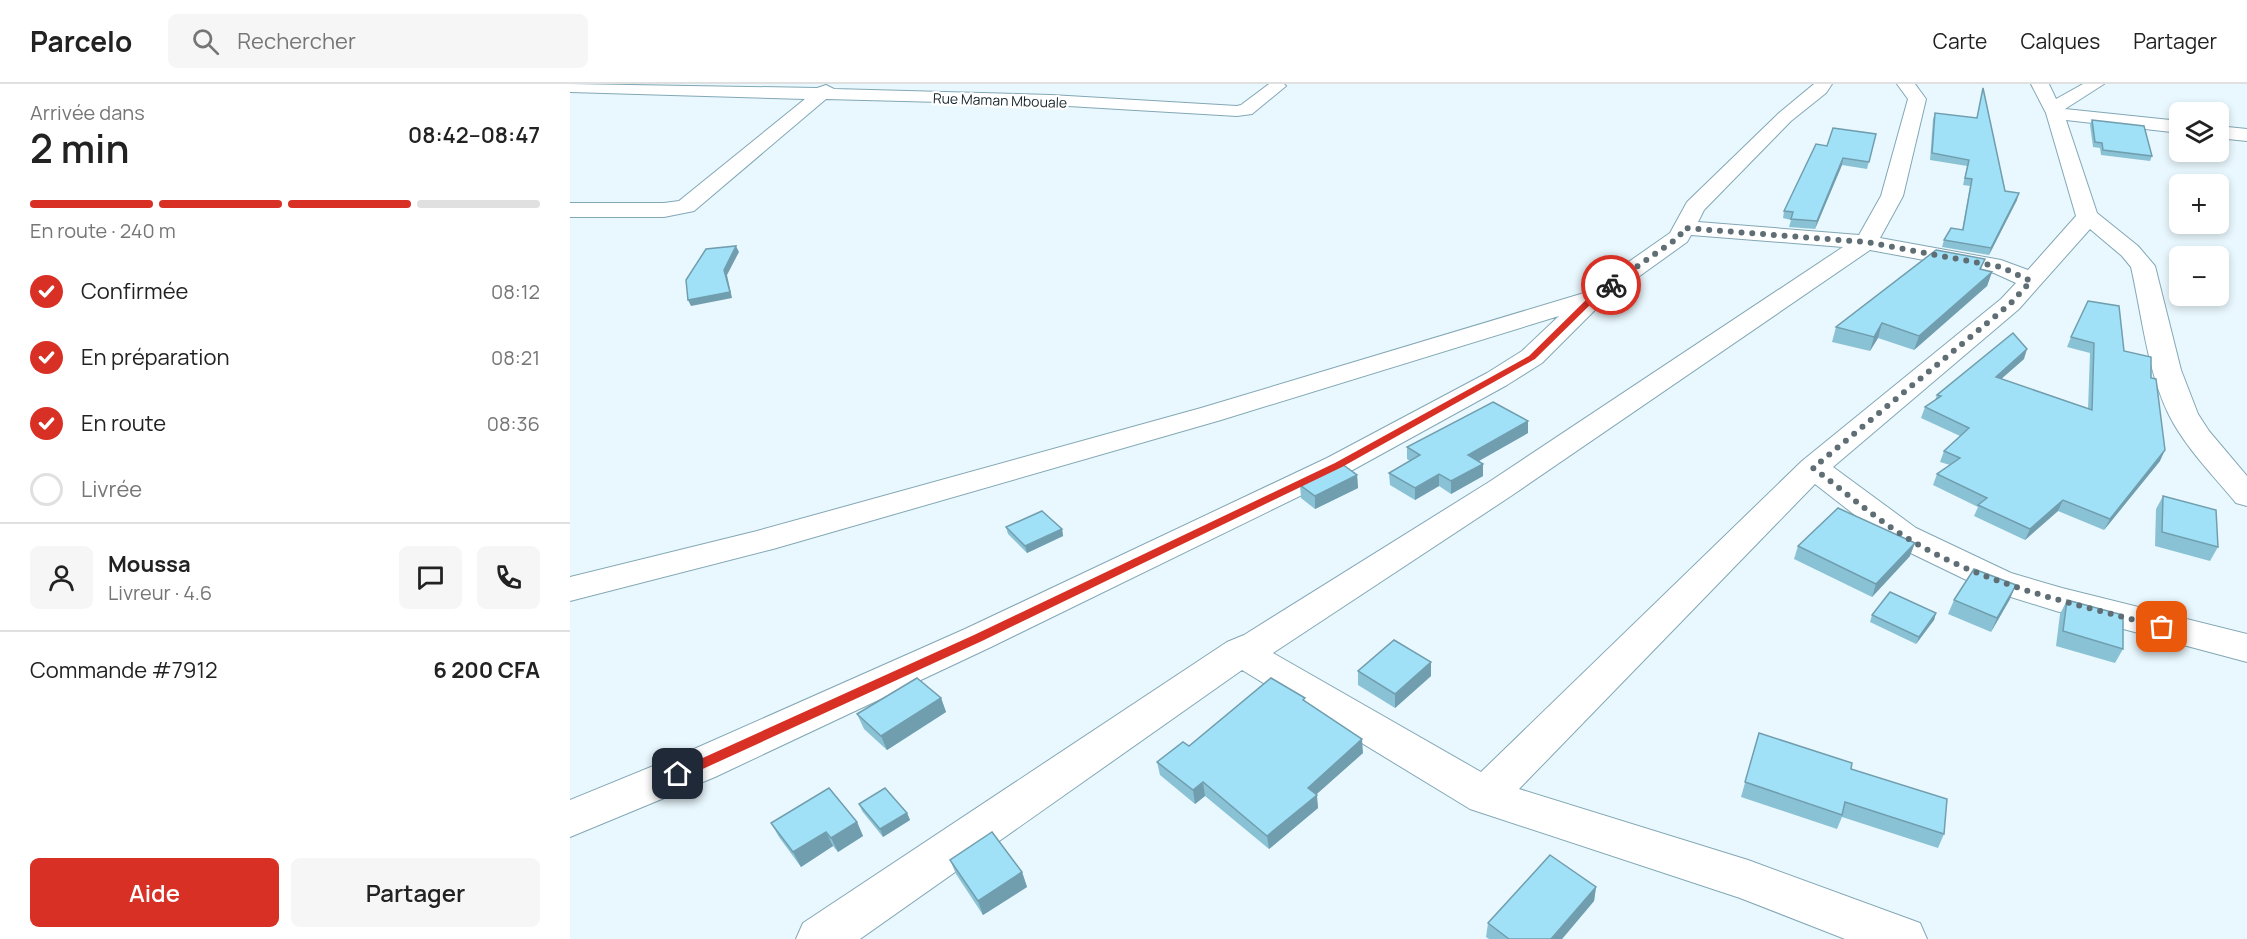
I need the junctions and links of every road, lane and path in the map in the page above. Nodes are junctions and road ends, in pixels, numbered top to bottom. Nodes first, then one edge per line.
1 (1822, 84) edge
2 (1906, 84) edge
3 (2040, 84) edge
4 (2095, 84) edge
5 (610, 86) edge
6 (1277, 86) dead end
7 (570, 87) edge
8 (726, 88) edge
9 (826, 89) edge
10 (2054, 111) junction
11 (2169, 127) edge
12 (2229, 133) edge
13 (2247, 135) edge
14 (570, 210) edge
15 (2087, 216) junction
16 (1684, 228) junction
17 (1866, 242) junction
18 (2031, 281) junction
19 (1593, 298) junction
20 (2233, 467) edge
21 (1813, 468) junction
22 (2247, 496) edge
23 (570, 589) edge
24 (2247, 648) edge
25 (1241, 652) junction
26 (1485, 796) junction
27 (570, 819) edge
28 (820, 939) edge
29 (1903, 939) edge

1 - 16 street
2 - 17 street
3 - 10 street
4 - 10 street
5 - 7 street, Rue Maman Mbouale
5 - 8 street, Rue Maman Mbouale
6 - 9 street, Rue Maman Mbouale
8 - 9 street, Rue Maman Mbouale
9 - 14 street
10 - 11 street
10 - 15 street
12 - 13 street
15 - 18 street
15 - 20 street
16 - 17 street
16 - 19 street
17 - 18 street
17 - 25 street
18 - 21 street
19 - 23 street
19 - 27 street
20 - 22 street
21 - 24 street
21 - 26 street
25 - 26 street
25 - 28 street
26 - 29 street

